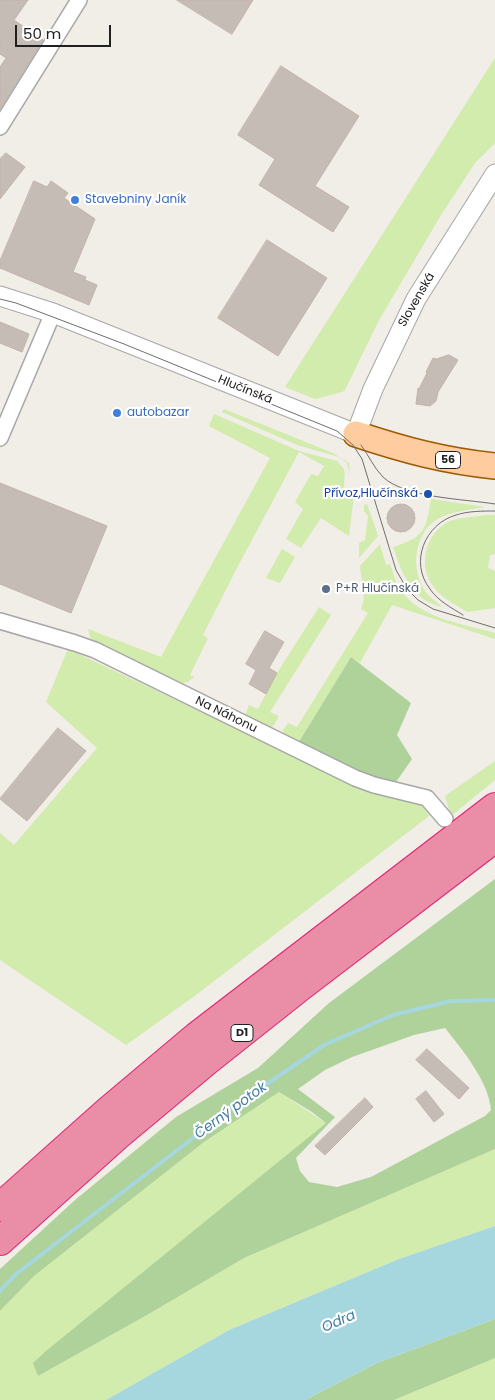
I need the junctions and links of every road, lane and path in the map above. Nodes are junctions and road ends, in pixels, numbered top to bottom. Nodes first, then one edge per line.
1 (79, 0) edge
2 (0, 127) edge
3 (495, 174) edge
4 (0, 296) edge
5 (53, 313) junction
6 (356, 434) junction
7 (0, 438) edge
8 (495, 466) edge
9 (0, 621) edge
10 (495, 807) edge
11 (445, 819) dead end
12 (495, 838) edge
13 (0, 1207) edge
14 (0, 1241) edge

1 - 2 street
3 - 6 street, Slovenská
4 - 5 street, Hlučínská
5 - 6 street, Hlučínská
5 - 7 street
6 - 8 main road, Hlučínská / 56
9 - 11 street, Na Náhonu
10 - 13 highway, D1
12 - 14 highway, D1

